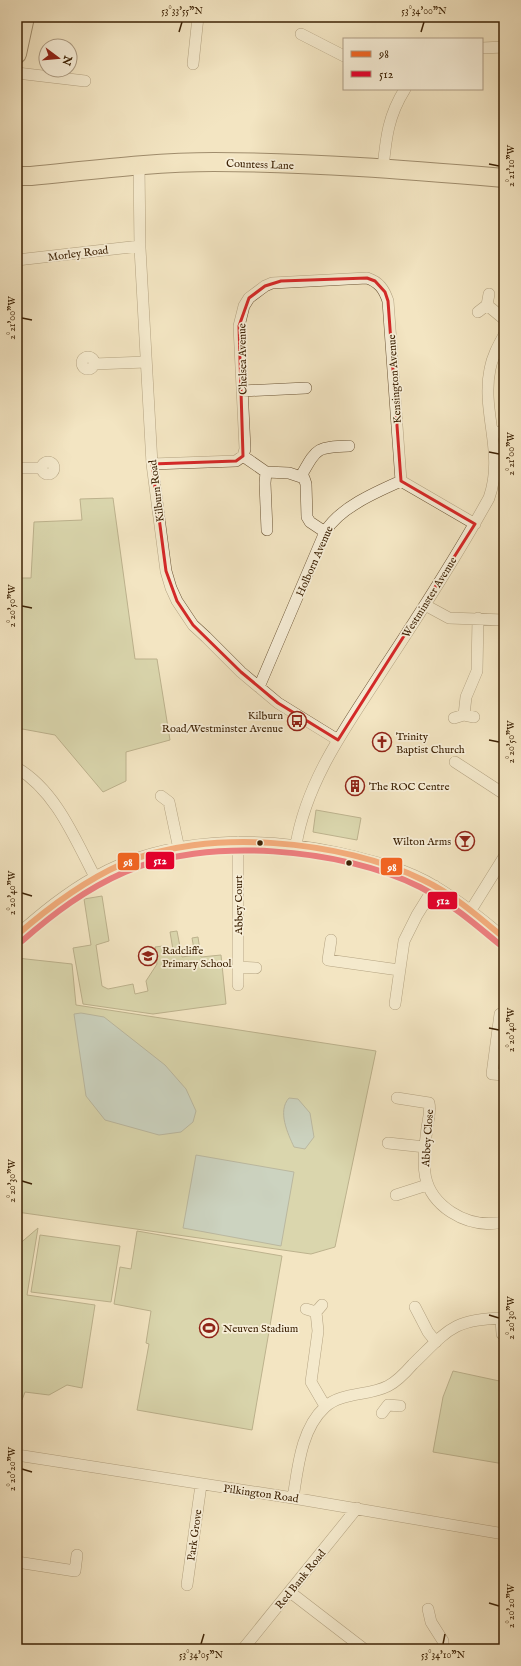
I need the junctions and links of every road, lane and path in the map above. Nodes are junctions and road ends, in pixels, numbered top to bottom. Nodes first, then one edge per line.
1 (25, 17) edge
2 (198, 17) edge
3 (302, 33) dead end
4 (504, 47) edge
5 (483, 48) edge
6 (17, 54) edge
7 (343, 55) edge
8 (194, 65) dead end
9 (17, 74) edge
10 (85, 81) dead end
11 (404, 90) edge
12 (139, 165) junction
13 (383, 168) junction
14 (17, 176) edge
15 (504, 178) edge
16 (140, 246) junction
17 (17, 260) edge
18 (375, 281) joint
19 (489, 294) dead end
20 (487, 305) junction
21 (478, 312) dead end
22 (504, 319) edge
23 (504, 335) edge
24 (146, 362) junction
25 (94, 364) dead end
26 (306, 388) dead end
27 (242, 391) junction
28 (499, 432) edge
29 (349, 446) dead end
30 (243, 456) junction
31 (152, 464) junction
32 (17, 468) edge
33 (42, 468) dead end
34 (266, 472) junction
35 (301, 476) junction
36 (401, 481) junction
37 (475, 524) junction
38 (267, 530) dead end
39 (325, 532) junction
40 (425, 606) junction
41 (478, 618) junction
42 (504, 620) edge
43 (259, 687) junction
44 (464, 717) dead end
45 (338, 740) junction
46 (455, 762) dead end
47 (17, 768) edge
48 (504, 794) edge
49 (161, 796) dead end
50 (238, 842) junction
51 (296, 845) junction
52 (179, 849) junction
53 (504, 857) edge
54 (95, 877) junction
55 (435, 886) junction
56 (471, 910) junction
57 (17, 935) edge
58 (504, 938) edge
59 (331, 940) dead end
60 (238, 967) junction
61 (256, 968) dead end
62 (399, 970) junction
63 (238, 985) dead end
64 (395, 1004) dead end
65 (500, 1014) dead end
66 (504, 1075) edge
67 (397, 1098) dead end
68 (388, 1143) dead end
69 (425, 1147) junction
70 (427, 1185) junction
71 (396, 1196) dead end
72 (504, 1222) edge
73 (415, 1307) dead end
74 (315, 1309) dead end
75 (503, 1318) edge
76 (502, 1334) dead end
77 (436, 1342) junction
78 (383, 1388) junction
79 (325, 1406) junction
80 (400, 1406) dead end
81 (17, 1455) edge
82 (201, 1484) junction
83 (293, 1498) junction
84 (357, 1508) junction
85 (504, 1534) edge
86 (77, 1556) dead end
87 (17, 1562) edge
88 (187, 1585) dead end
89 (290, 1592) junction
90 (428, 1609) dead end
91 (243, 1649) edge
92 (364, 1649) edge
93 (442, 1649) edge

1 - 6 main road
2 - 8 street
3 - 7 street
4 - 5 street
9 - 10 street
11 - 13 street
12 - 13 main road, Countess Lane
12 - 14 main road, Countess Lane
12 - 16 street, Kilburn Road
13 - 15 main road, Countess Lane
16 - 17 street, Morley Road
16 - 24 street, Kilburn Road
18 - 27 street, Chelsea Avenue
18 - 36 street, Kensington Avenue
19 - 20 street
20 - 21 street
20 - 22 street
23 - 28 street, Westminster Avenue
24 - 25 street
24 - 31 street, Kilburn Road
26 - 27 street
27 - 30 street, Chelsea Avenue
28 - 37 street, Westminster Avenue
29 - 35 street
30 - 31 street
30 - 34 street
31 - 43 street, Kilburn Road
32 - 33 street
34 - 35 street
34 - 38 street
35 - 39 street
36 - 37 street
36 - 39 street, Holborn Avenue
37 - 40 street, Westminster Avenue
39 - 43 street, Holborn Avenue
40 - 41 street
40 - 45 street, Westminster Avenue
41 - 42 street
41 - 44 street
43 - 45 street, Kilburn Road
45 - 51 street, Westminster Avenue
46 - 48 street
47 - 54 street
49 - 52 street
50 - 51 street
50 - 52 street
50 - 60 street, Abbey Court
51 - 55 street
52 - 54 street
53 - 56 street
54 - 57 street
55 - 56 street
55 - 62 street
56 - 58 street
59 - 62 street
60 - 61 street
60 - 63 street, Abbey Court
62 - 64 street
65 - 66 street
67 - 69 street, Abbey Close
68 - 69 street
69 - 70 street, Abbey Close
70 - 71 street
70 - 72 street, Abbey Close
73 - 77 street
74 - 79 street
75 - 76 street
75 - 77 street
77 - 78 street
78 - 79 street
78 - 80 street
79 - 83 street
81 - 82 street, Pilkington Road
82 - 83 street, Pilkington Road
82 - 88 street, Park Grove
83 - 84 street, Pilkington Road
84 - 85 street, Pilkington Road
84 - 89 street, Red Bank Road
86 - 87 street
89 - 91 street, Red Bank Road
89 - 92 street
90 - 93 street

